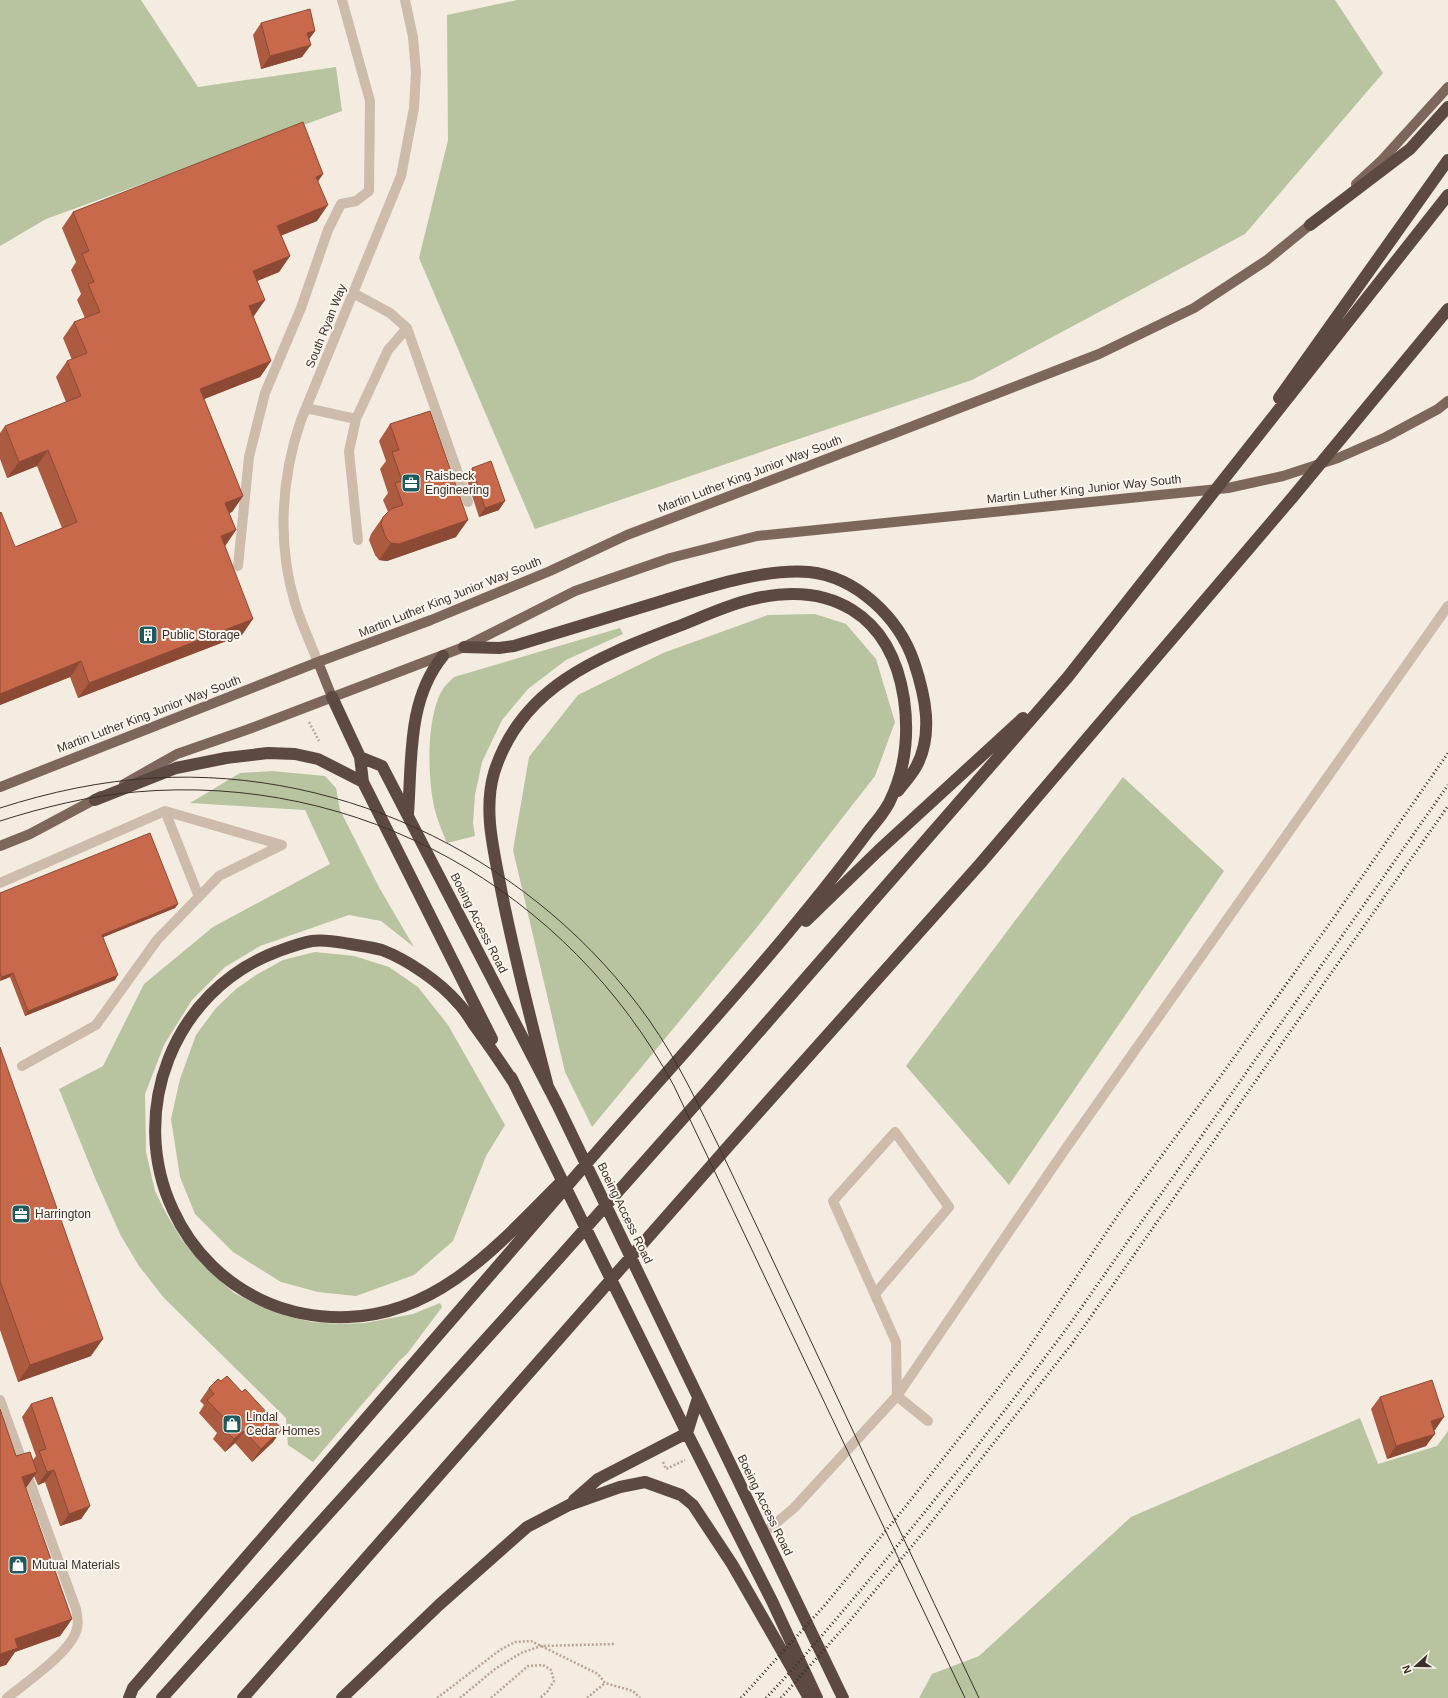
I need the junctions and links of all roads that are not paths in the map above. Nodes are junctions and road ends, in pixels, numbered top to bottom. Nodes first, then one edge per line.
1 (342, 0) edge
2 (405, 0) edge
3 (1448, 87) edge
4 (1448, 107) edge
5 (1448, 160) edge
6 (1448, 195) edge
7 (1310, 225) junction
8 (353, 293) junction
9 (1448, 309) edge
10 (407, 328) junction
11 (1448, 401) edge
12 (306, 408) junction
13 (356, 419) junction
14 (468, 502) dead end
15 (1186, 528) junction
16 (358, 540) dead end
17 (238, 566) dead end
18 (1448, 606) edge
19 (464, 647) junction
20 (443, 656) junction
21 (318, 662) junction
22 (1067, 678) junction
23 (332, 697) junction
24 (360, 757) junction
25 (363, 782) junction
26 (0, 787) edge
27 (95, 800) junction
28 (888, 805) junction
29 (165, 811) junction
30 (408, 816) junction
31 (0, 846) edge
32 (0, 883) edge
33 (199, 897) junction
34 (771, 955) junction
35 (22, 1066) dead end
36 (514, 1084) junction
37 (548, 1087) junction
38 (624, 1121) junction
39 (875, 1294) junction
40 (897, 1396) junction
41 (698, 1398) junction
42 (0, 1400) edge
43 (928, 1421) dead end
44 (687, 1433) junction
45 (569, 1505) junction
46 (763, 1534) junction
47 (7, 1698) edge
48 (129, 1698) edge
49 (162, 1698) edge
50 (243, 1698) edge
51 (342, 1698) edge
52 (809, 1698) edge
53 (817, 1698) edge
54 (843, 1698) edge

1 - 17 street
2 - 8 street, South Ryan Way
3 - 7 main road, Martin Luther King Junior Way South
4 - 7 highway
5 - 15 highway
6 - 15 highway
7 - 21 main road, Martin Luther King Junior Way South
8 - 10 street
8 - 12 street, South Ryan Way
9 - 50 highway
10 - 13 street
10 - 14 street
11 - 19 main road, Martin Luther King Junior Way South
12 - 13 street
12 - 21 street, South Ryan Way
13 - 16 street
15 - 22 highway
18 - 40 street
19 - 20 main road, Martin Luther King Junior Way South
19 - 28 highway
20 - 23 main road, Martin Luther King Junior Way South
20 - 30 highway
21 - 23 main road
21 - 26 main road, Martin Luther King Junior Way South
22 - 34 highway
22 - 49 highway
23 - 24 highway
23 - 27 main road, Martin Luther King Junior Way South
24 - 25 highway
24 - 30 highway, Boeing Access Road
25 - 27 highway
25 - 36 highway
27 - 31 main road, Martin Luther King Junior Way South
28 - 34 highway
28 - 37 highway
29 - 32 street
29 - 33 street
29 - 33 street
30 - 37 highway, Boeing Access Road
33 - 35 street
34 - 38 highway
36 - 38 highway
36 - 44 highway
37 - 41 highway, Boeing Access Road
38 - 48 highway
39 - 39 street
39 - 40 street
40 - 43 street
40 - 46 street
41 - 44 highway
41 - 46 highway, Boeing Access Road
42 - 47 street
44 - 45 highway
44 - 53 highway
45 - 51 highway
45 - 52 highway
46 - 54 highway, Boeing Access Road

